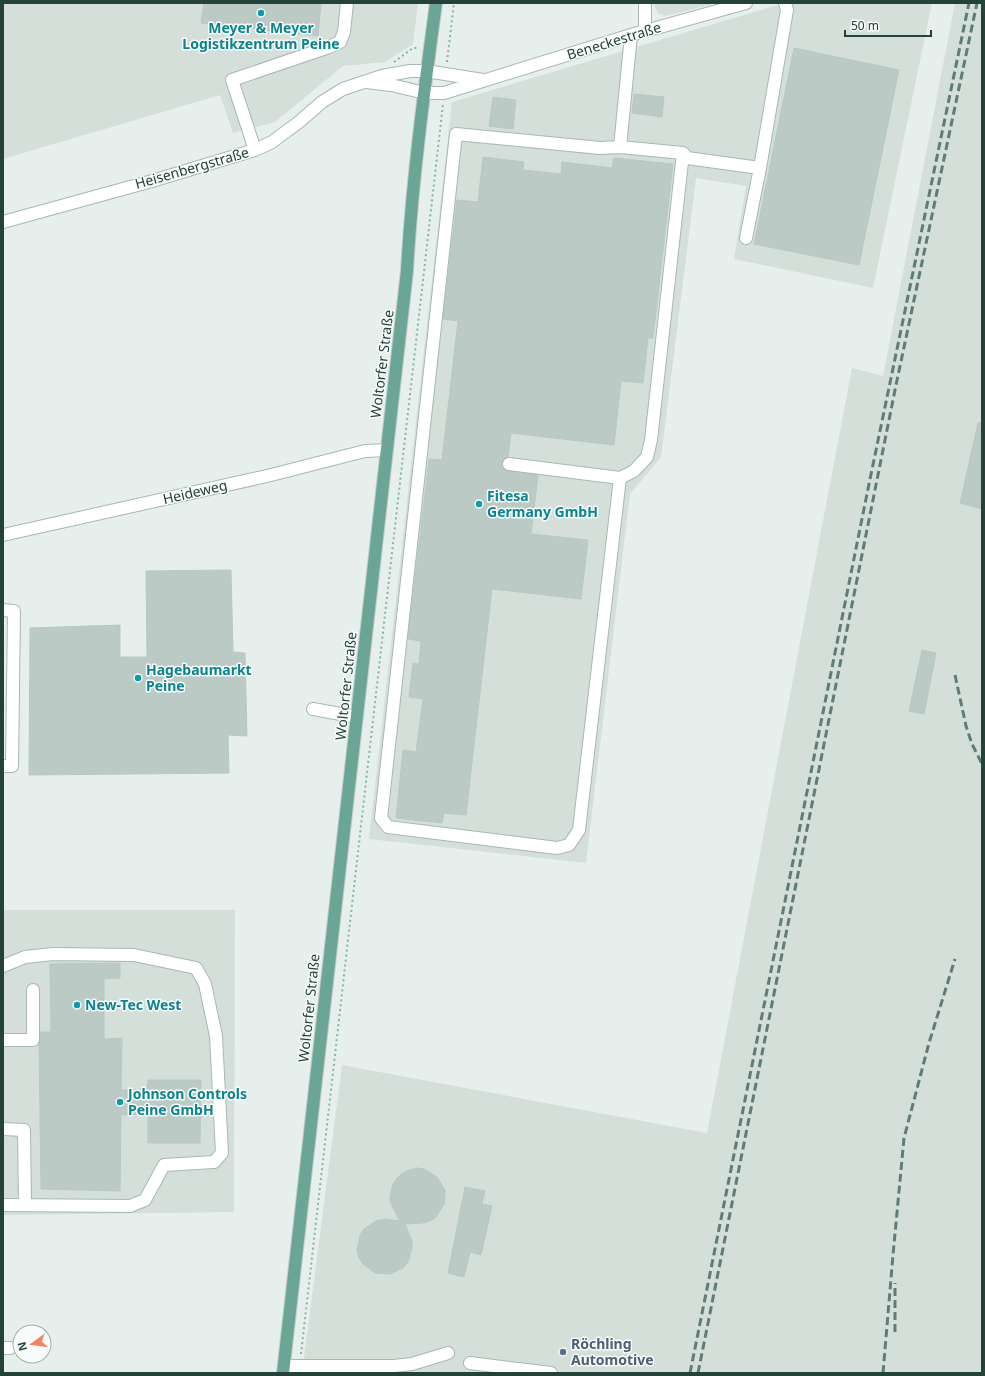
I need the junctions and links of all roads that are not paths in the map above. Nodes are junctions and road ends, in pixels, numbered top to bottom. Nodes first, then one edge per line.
1 (347, 3) edge
2 (436, 3) edge
3 (645, 3) edge
4 (746, 3) edge
5 (785, 3) edge
6 (645, 31) junction
7 (631, 35) junction
8 (426, 72) junction
9 (483, 80) junction
10 (366, 82) junction
11 (425, 93) junction
12 (620, 147) junction
13 (255, 150) junction
14 (683, 153) junction
15 (760, 168) junction
16 (3, 222) edge
17 (746, 238) dead end
18 (387, 450) junction
19 (509, 464) dead end
20 (620, 478) junction
21 (3, 535) edge
22 (3, 610) edge
23 (313, 709) dead end
24 (357, 717) junction
25 (3, 766) edge
26 (3, 966) edge
27 (33, 990) dead end
28 (3, 1040) edge
29 (3, 1129) edge
30 (3, 1205) edge
31 (25, 1205) junction
32 (448, 1353) dead end
33 (470, 1363) dead end
34 (284, 1370) edge
35 (551, 1373) edge

1 - 13 street
2 - 8 main road, Woltorfer Straße
3 - 6 street
4 - 6 street, Beneckestraße
5 - 15 street
6 - 7 street, Beneckestraße
7 - 9 street, Beneckestraße
7 - 12 street
8 - 9 street, Beneckestraße
8 - 10 street, Heisenbergstraße
8 - 11 main road, Woltorfer Straße
9 - 11 street, Beneckestraße
10 - 11 street, Heisenbergstraße
10 - 13 street, Heisenbergstraße
11 - 18 main road, Woltorfer Straße
12 - 14 street
12 - 20 street
13 - 16 street, Heisenbergstraße
14 - 15 street
14 - 20 street
15 - 17 street
18 - 21 street, Heideweg
18 - 24 main road, Woltorfer Straße
19 - 20 street
22 - 25 street
23 - 24 street
24 - 34 main road, Woltorfer Straße
26 - 31 street
27 - 28 street
29 - 31 street
30 - 31 street
32 - 34 street
33 - 35 street

